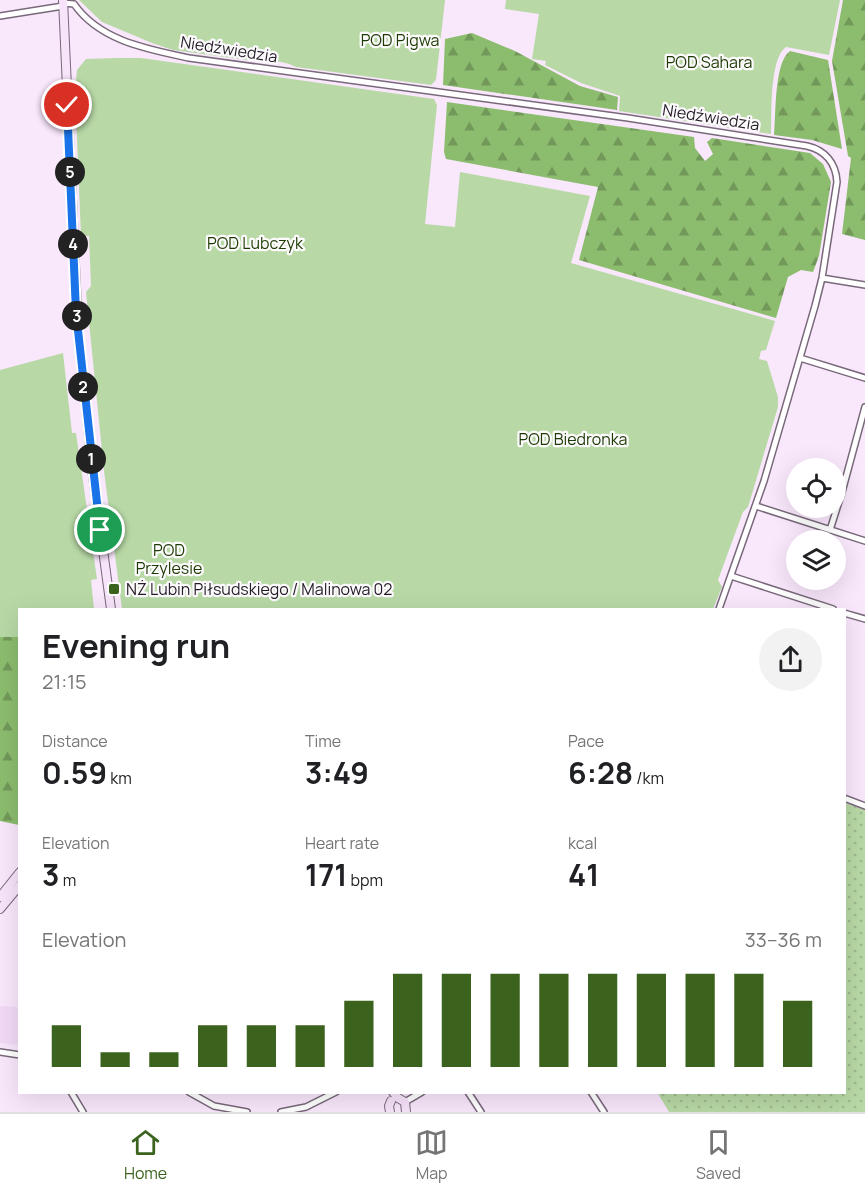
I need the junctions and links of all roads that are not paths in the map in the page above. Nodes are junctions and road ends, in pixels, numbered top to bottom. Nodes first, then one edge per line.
1 (63, 3) edge
2 (0, 16) edge
3 (822, 278) junction
4 (865, 285) edge
5 (800, 358) junction
6 (865, 378) edge
7 (865, 407) edge
8 (756, 506) junction
9 (830, 530) joint
10 (846, 535) edge
11 (865, 541) edge
12 (731, 576) junction
13 (111, 608) edge
14 (719, 608) edge
15 (830, 608) edge
16 (846, 614) edge
17 (865, 619) edge
18 (846, 799) edge
19 (865, 806) edge
20 (18, 874) edge
21 (18, 887) edge
22 (0, 897) edge
23 (0, 909) edge
24 (0, 1052) edge
25 (18, 1055) edge
26 (72, 1094) edge
27 (193, 1094) edge
28 (332, 1094) edge
29 (417, 1094) edge
30 (472, 1094) edge
31 (592, 1094) edge
32 (393, 1104) edge
33 (603, 1110) edge
34 (83, 1112) edge
35 (247, 1112) edge
36 (281, 1112) edge
37 (406, 1112) edge
38 (481, 1112) edge
39 (595, 1112) edge

1 - 2 street
1 - 3 street, Niedźwiedzia
1 - 13 street
3 - 4 street
3 - 5 street, Niedźwiedzia
5 - 6 street
5 - 8 street, Niedźwiedzia
7 - 9 street
8 - 9 street
8 - 12 street, Niedźwiedzia
10 - 11 street
12 - 14 street, Niedźwiedzia
12 - 15 street
16 - 17 street
18 - 19 street
20 - 22 street
21 - 23 street
24 - 25 street
26 - 34 street
27 - 35 street
28 - 36 street
29 - 32 street
30 - 38 street
31 - 33 street
32 - 37 street
33 - 39 street

